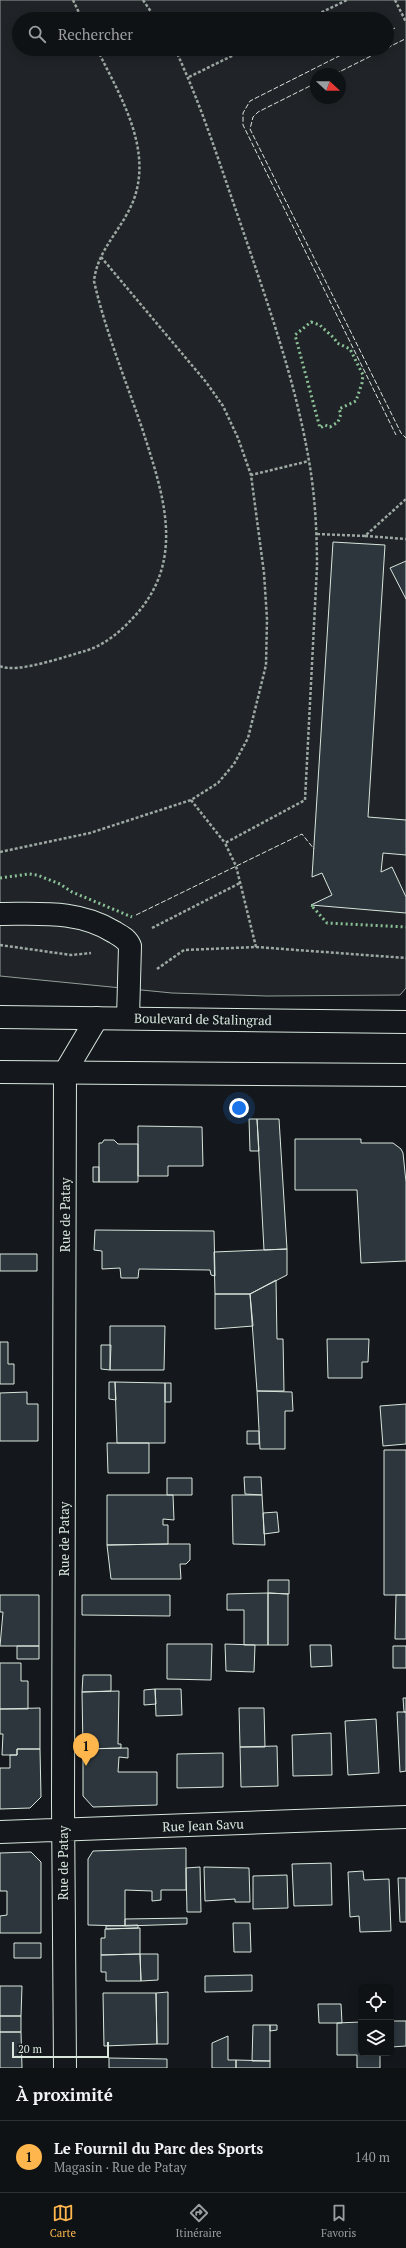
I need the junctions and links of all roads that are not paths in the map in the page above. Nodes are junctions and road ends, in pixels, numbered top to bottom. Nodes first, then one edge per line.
1 (0, 914) edge
2 (0, 1017) edge
3 (97, 1018) junction
4 (128, 1018) junction
5 (406, 1022) edge
6 (0, 1072) edge
7 (66, 1072) junction
8 (406, 1075) edge
9 (406, 1817) edge
10 (63, 1831) junction
11 (0, 1832) edge
12 (65, 2068) edge

1 - 4 street
2 - 3 street, Boulevard de Stalingrad
3 - 4 street, Boulevard de Stalingrad
3 - 7 street, Rue de Patay
4 - 5 street, Boulevard de Stalingrad
6 - 7 street
7 - 8 street
7 - 10 street, Rue de Patay
9 - 10 street, Rue Jean Savu
10 - 11 street, Rue Jean Savu
10 - 12 street, Rue de Patay

